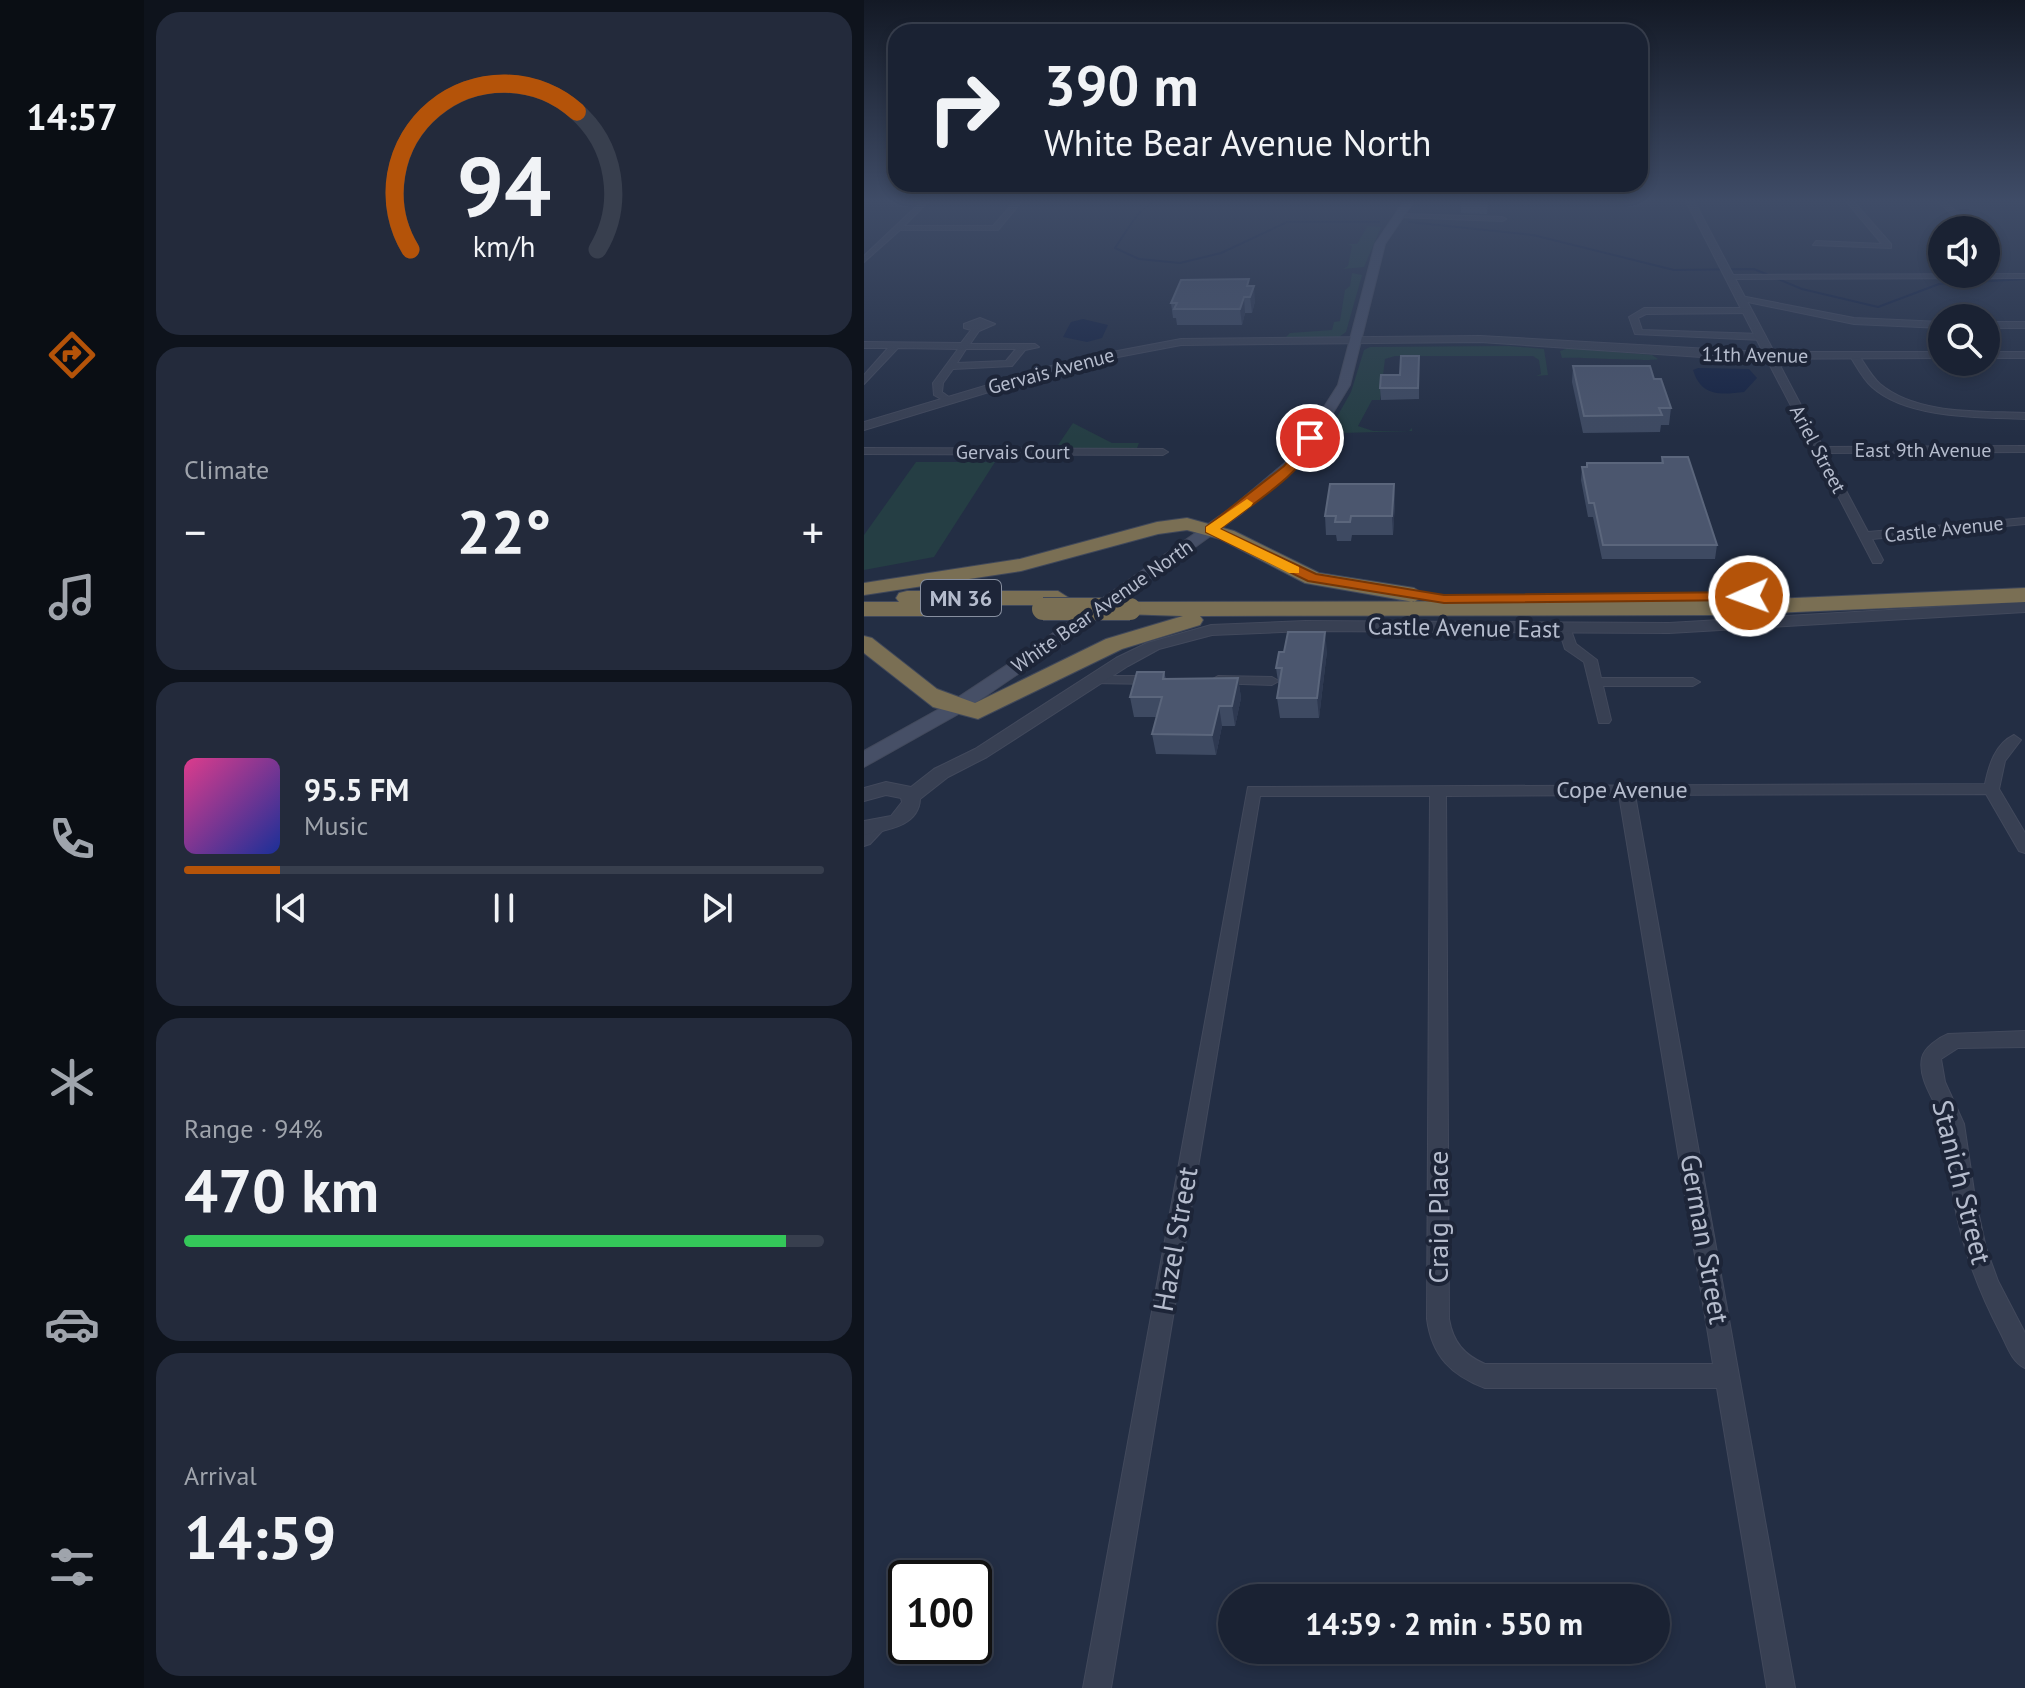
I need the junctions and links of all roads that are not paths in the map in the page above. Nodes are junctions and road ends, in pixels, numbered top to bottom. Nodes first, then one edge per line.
1 (1371, 280) edge
2 (1731, 280) edge
3 (1741, 298) junction
4 (1748, 311) junction
5 (1928, 325) edge
6 (2000, 325) edge
7 (2025, 325) edge
8 (976, 329) dead end
9 (1762, 337) junction
10 (1356, 342) junction
11 (864, 345) edge
12 (894, 347) junction
13 (966, 347) junction
14 (1022, 347) junction
15 (1035, 347) dead end
16 (1928, 355) edge
17 (2000, 355) edge
18 (2025, 355) edge
19 (1770, 356) junction
20 (1855, 356) junction
21 (951, 366) junction
22 (864, 381) edge
23 (948, 400) junction
24 (2025, 416) edge
25 (864, 426) edge
26 (2025, 449) edge
27 (1820, 450) junction
28 (864, 451) edge
29 (1163, 452) dead end
30 (2025, 521) edge
31 (1203, 527) junction
32 (1863, 536) junction
33 (1877, 560) dead end
34 (2025, 577) edge
35 (864, 589) edge
36 (2025, 595) edge
37 (864, 598) edge
38 (1444, 599) junction
39 (1051, 604) junction
40 (1137, 604) junction
41 (2025, 607) edge
42 (864, 609) edge
43 (1316, 609) junction
44 (1565, 630) junction
45 (864, 643) edge
46 (1096, 680) junction
47 (1166, 680) edge
48 (1196, 680) edge
49 (1272, 681) dead end
50 (1595, 682) junction
51 (1693, 682) dead end
52 (947, 705) junction
53 (1604, 720) dead end
54 (2014, 740) dead end
55 (864, 744) edge
56 (864, 760) edge
57 (1991, 789) junction
58 (1626, 790) junction
59 (1253, 791) joint
60 (1438, 791) junction
61 (905, 793) junction
62 (864, 795) edge
63 (868, 832) edge
64 (2025, 847) edge
65 (2025, 1039) edge
66 (2025, 1356) edge
67 (1729, 1376) junction
68 (1097, 1688) edge
69 (1781, 1688) edge

1 - 10 main road, White Bear Avenue North
2 - 3 street, Ariel Street
3 - 4 street, Ariel Street
3 - 5 street
4 - 9 street, Ariel Street
4 - 9 street
6 - 7 street
8 - 13 street, Gervais Avenue
9 - 19 street, Ariel Street
10 - 19 street, 11th Avenue
10 - 23 street, Gervais Avenue
10 - 31 main road, White Bear Avenue North
11 - 12 street, Gervais Avenue
12 - 13 street, Gervais Avenue
12 - 22 street
13 - 14 street, Gervais Avenue
13 - 21 street, Gervais Avenue
14 - 15 street, Gervais Avenue
14 - 21 street, Gervais Avenue
16 - 20 street, 11th Avenue
17 - 18 street
19 - 20 street, 11th Avenue
19 - 27 street, Ariel Street
20 - 24 street
21 - 23 street, Gervais Avenue
23 - 25 street, Gervais Avenue
26 - 27 street, East 9th Avenue
27 - 32 street, Ariel Street
28 - 29 street, Gervais Court
30 - 32 street, Castle Avenue
31 - 35 highway
31 - 38 highway
31 - 52 main road, White Bear Avenue North
32 - 33 street, Ariel Street
34 - 38 highway, MN 36
36 - 43 highway, MN 36
37 - 39 highway, MN 36
38 - 40 highway, MN 36
39 - 40 highway, MN 36, bridge
39 - 42 highway, MN 36
40 - 43 highway, MN 36
41 - 44 street, Castle Avenue East
43 - 52 highway
44 - 46 street, Castle Avenue East
44 - 50 street
45 - 52 highway
46 - 47 street
46 - 61 street, Castle Avenue East
48 - 49 street
50 - 51 street
50 - 53 street
52 - 55 main road, White Bear Avenue North
52 - 56 main road, White Bear Avenue North
54 - 57 street
57 - 58 street, Cope Avenue
57 - 64 street
58 - 60 street, Cope Avenue
58 - 67 street, German Street
59 - 60 street, Cope Avenue
59 - 68 street, Hazel Street
60 - 67 street, Craig Place
61 - 62 street
61 - 63 street
65 - 66 street, Stanich Street
67 - 69 street, German Street

